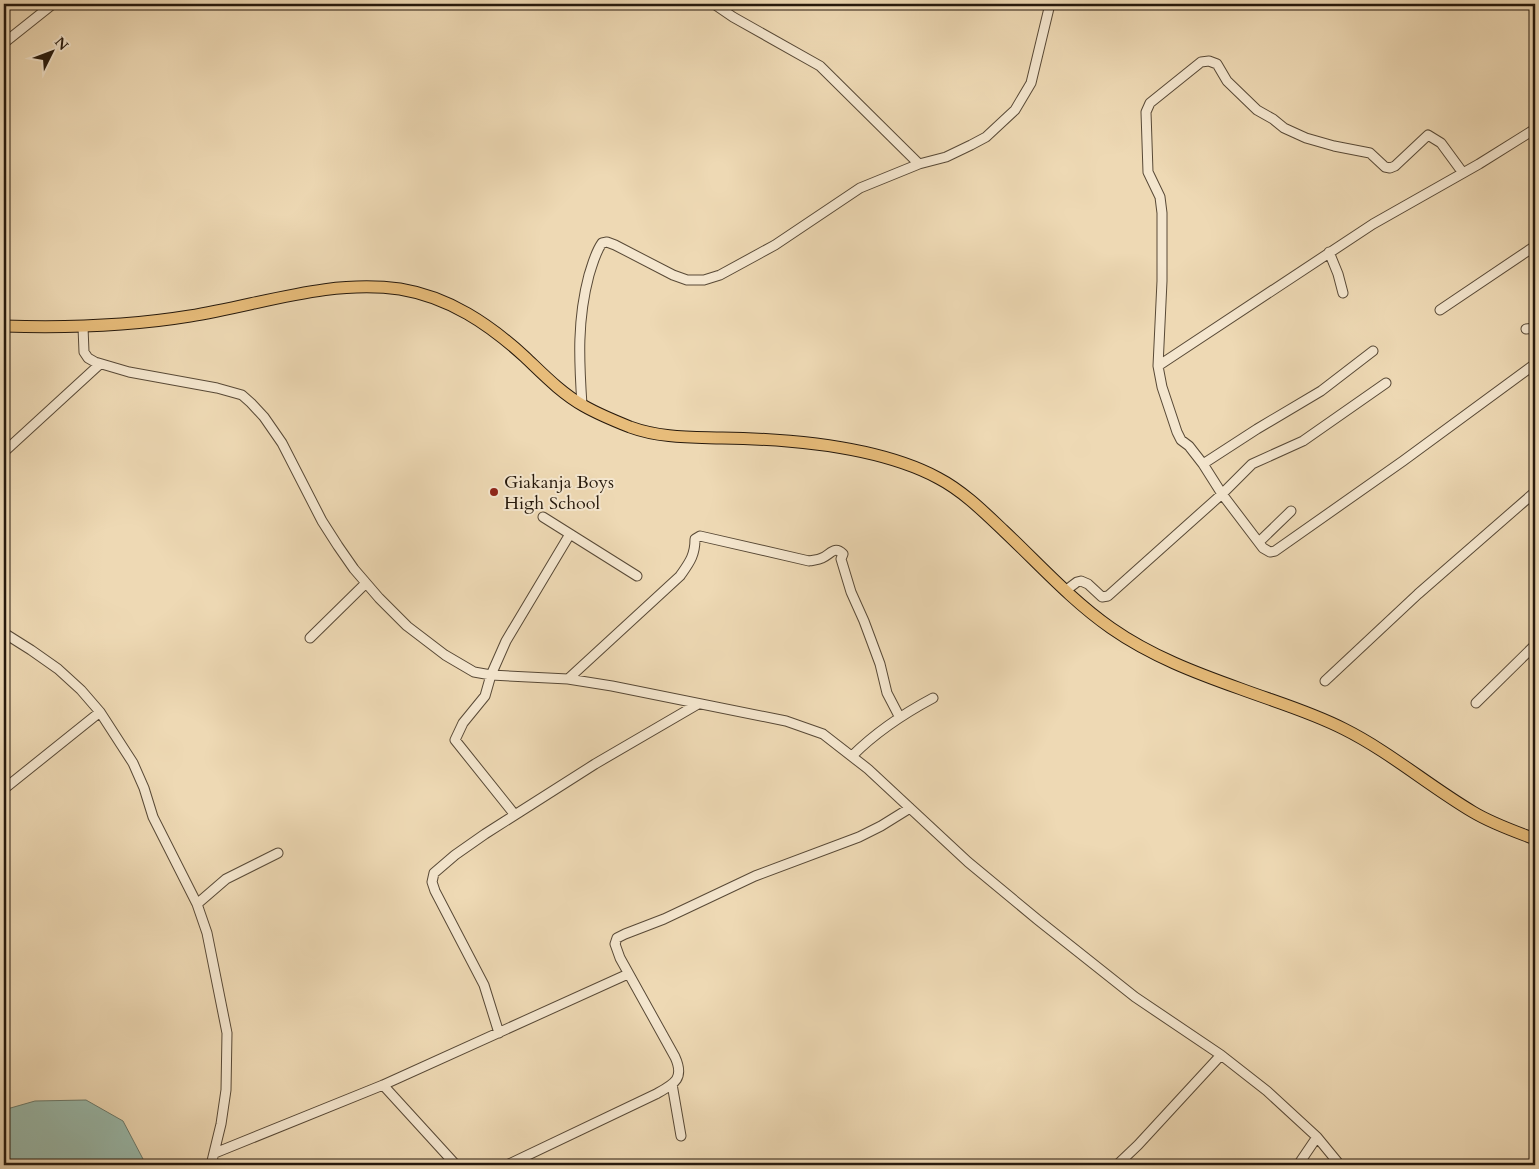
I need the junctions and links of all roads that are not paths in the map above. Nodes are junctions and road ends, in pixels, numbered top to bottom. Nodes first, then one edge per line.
1 (53, 4) edge
2 (714, 4) edge
3 (1050, 4) edge
4 (4, 43) edge
5 (1535, 129) edge
6 (919, 164) junction
7 (1463, 173) junction
8 (1535, 246) edge
9 (1329, 252) junction
10 (1343, 293) dead end
11 (1440, 310) dead end
12 (4, 326) edge
13 (83, 327) junction
14 (1373, 351) dead end
15 (100, 364) junction
16 (1535, 364) edge
17 (1158, 366) junction
18 (1386, 383) dead end
19 (582, 405) junction
20 (4, 452) edge
21 (1203, 464) junction
22 (1535, 492) edge
23 (1222, 494) junction
24 (1291, 510) dead end
25 (543, 517) dead end
26 (570, 534) junction
27 (1259, 542) junction
28 (637, 576) dead end
29 (366, 583) junction
30 (1065, 591) junction
31 (4, 633) edge
32 (310, 638) dead end
33 (1535, 645) edge
34 (492, 675) junction
35 (568, 679) junction
36 (1325, 681) dead end
37 (933, 698) dead end
38 (1476, 703) dead end
39 (698, 704) junction
40 (100, 712) junction
41 (899, 716) junction
42 (852, 756) junction
43 (4, 789) edge
44 (910, 808) junction
45 (515, 815) junction
46 (1535, 838) edge
47 (278, 853) dead end
48 (197, 904) junction
49 (628, 974) junction
50 (499, 1032) junction
51 (1221, 1056) junction
52 (672, 1084) junction
53 (384, 1085) junction
54 (682, 1136) dead end
55 (1317, 1137) junction
56 (215, 1153) junction
57 (211, 1165) edge
58 (456, 1165) edge
59 (507, 1165) edge
60 (1117, 1165) edge
61 (1298, 1165) edge
62 (1340, 1165) edge

1 - 4 street
2 - 6 street
3 - 6 street
5 - 7 street
6 - 19 street
7 - 9 street
7 - 17 street
8 - 11 street
9 - 10 street
9 - 17 street
12 - 13 main road
13 - 15 street
13 - 19 main road
14 - 21 street
15 - 20 street
15 - 29 street
16 - 27 street
17 - 21 street
18 - 23 street
19 - 30 main road
21 - 23 street
22 - 36 street
23 - 27 street
23 - 30 street
24 - 27 street
25 - 26 street
26 - 28 street
26 - 34 street
29 - 32 street
29 - 34 street
30 - 46 main road
31 - 40 street
33 - 38 street
34 - 35 street
34 - 45 street
35 - 39 street
35 - 41 street
37 - 41 street
39 - 42 street
39 - 45 street
40 - 43 street
40 - 48 street
41 - 42 street
42 - 44 street
44 - 49 street
44 - 51 street
45 - 50 street
47 - 48 street
48 - 56 street
49 - 50 street
49 - 52 street
50 - 53 street
51 - 55 street
51 - 60 street
52 - 54 street
52 - 59 street
53 - 56 street
53 - 58 street
55 - 61 street
55 - 62 street
56 - 57 street

